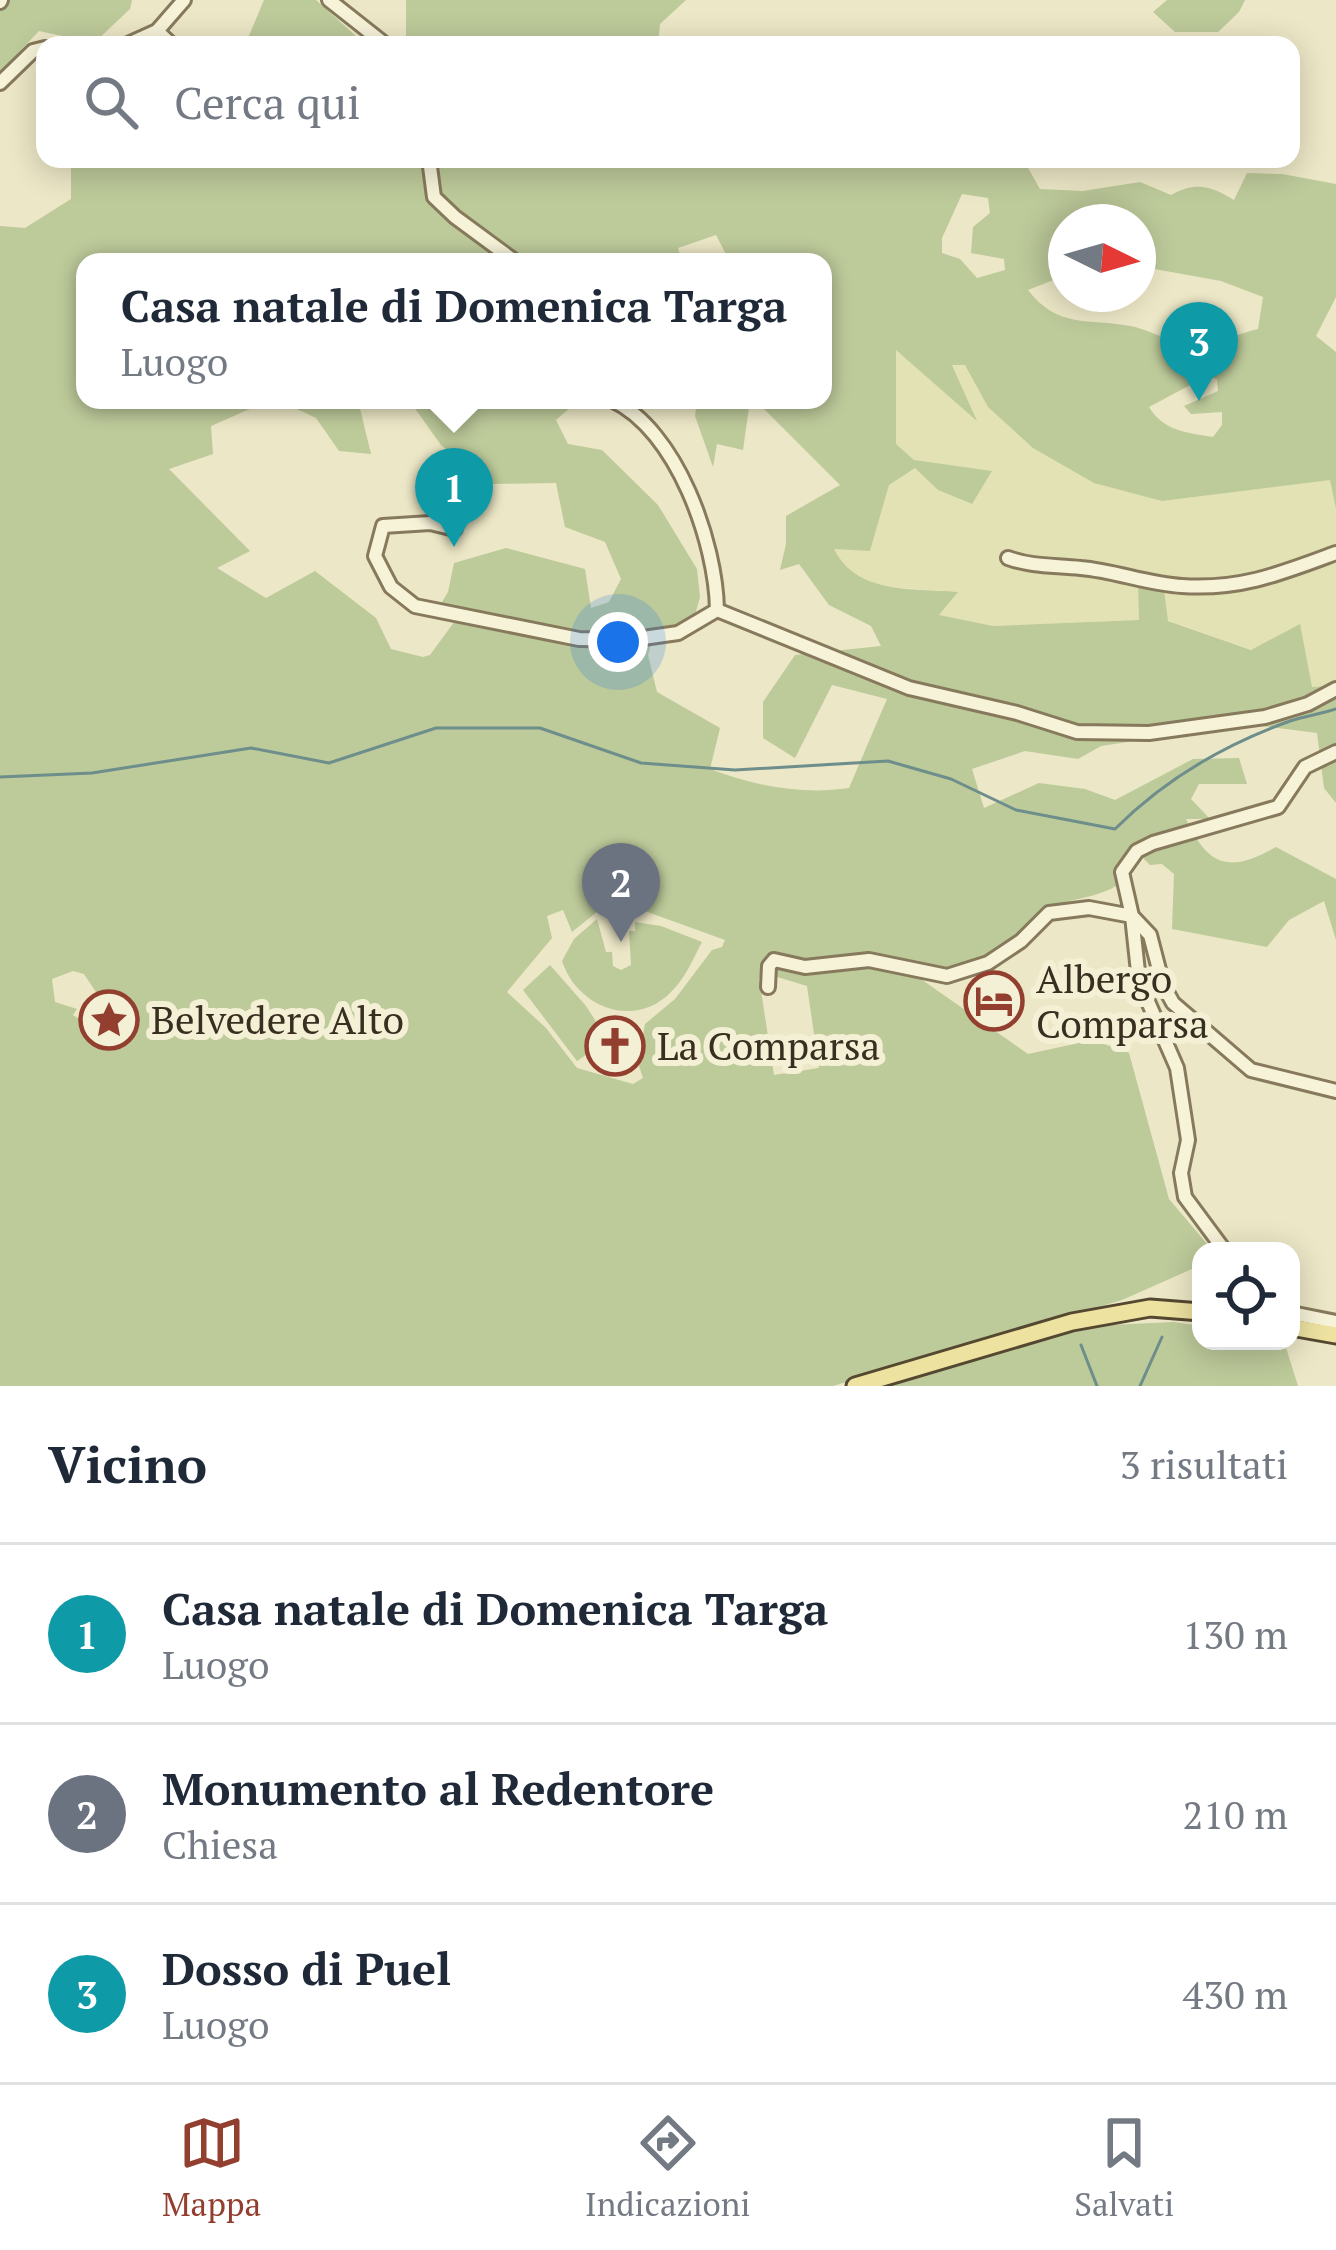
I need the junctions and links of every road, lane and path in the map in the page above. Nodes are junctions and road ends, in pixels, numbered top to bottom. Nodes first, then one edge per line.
1 (329, 0) edge
2 (192, 1) edge
3 (157, 31) junction
4 (146, 36) edge
5 (162, 36) edge
6 (375, 36) edge
7 (36, 50) edge
8 (0, 83) edge
9 (429, 168) edge
10 (504, 253) edge
11 (632, 409) edge
12 (454, 529) dead end
13 (1336, 553) edge
14 (1008, 558) dead end
15 (717, 610) junction
16 (1336, 689) edge
17 (1336, 752) edge
18 (1132, 916) junction
19 (768, 987) dead end
20 (1336, 1090) edge
21 (1218, 1242) edge
22 (1192, 1311) edge
23 (1300, 1315) edge
24 (1336, 1322) edge
25 (1300, 1329) edge
26 (1336, 1335) edge
27 (855, 1386) edge

1 - 6 street
2 - 3 street
3 - 4 street
3 - 5 street
7 - 8 street
9 - 10 street
11 - 15 street
12 - 15 street
13 - 14 street
15 - 16 street
17 - 18 street
18 - 19 street
18 - 20 street
18 - 21 street
22 - 27 main road
23 - 24 street
25 - 26 main road

